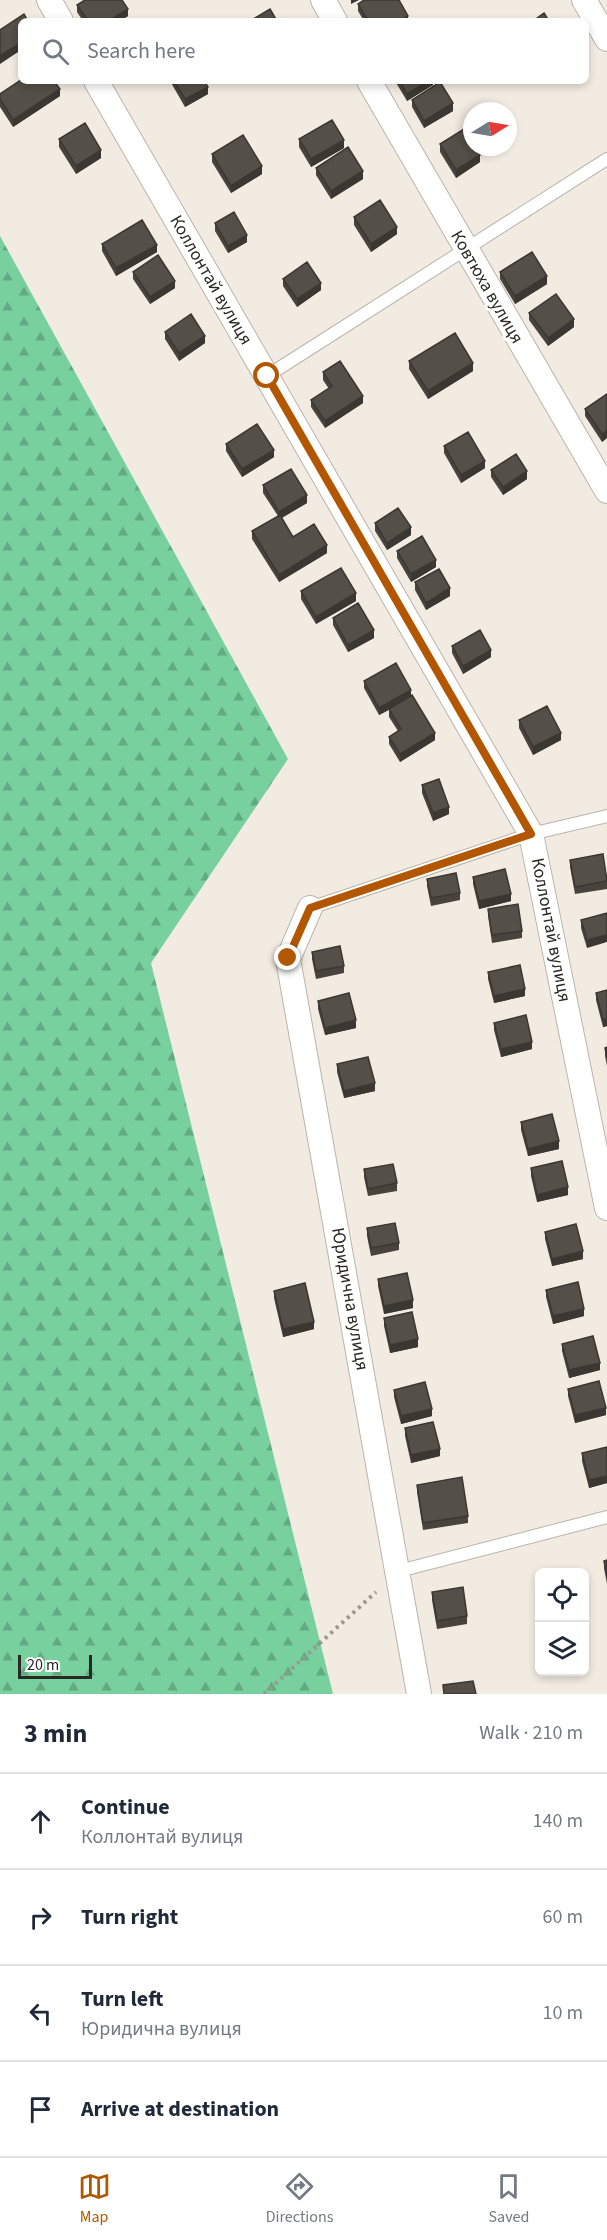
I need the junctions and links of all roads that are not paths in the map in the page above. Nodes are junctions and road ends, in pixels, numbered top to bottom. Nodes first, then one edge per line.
1 (49, 0) edge
2 (323, 0) edge
3 (584, 0) edge
4 (59, 18) edge
5 (333, 18) edge
6 (607, 39) edge
7 (98, 84) edge
8 (371, 84) edge
9 (607, 159) edge
10 (465, 250) junction
11 (267, 376) junction
12 (607, 491) edge
13 (607, 816) edge
14 (531, 834) junction
15 (310, 908) joint
16 (607, 1208) edge
17 (607, 1517) edge
18 (399, 1571) junction
19 (419, 1694) edge

1 - 4 street
2 - 5 street
3 - 6 street
7 - 11 street, Коллонтай вулиця
8 - 10 street, Ковтюха вулиця
9 - 10 lane
10 - 11 lane
10 - 12 street, Ковтюха вулиця
11 - 14 street, Коллонтай вулиця
13 - 14 lane
14 - 15 lane
14 - 16 street, Коллонтай вулиця
15 - 18 street, Юридична вулиця
17 - 18 lane
18 - 19 street, Юридична вулиця

